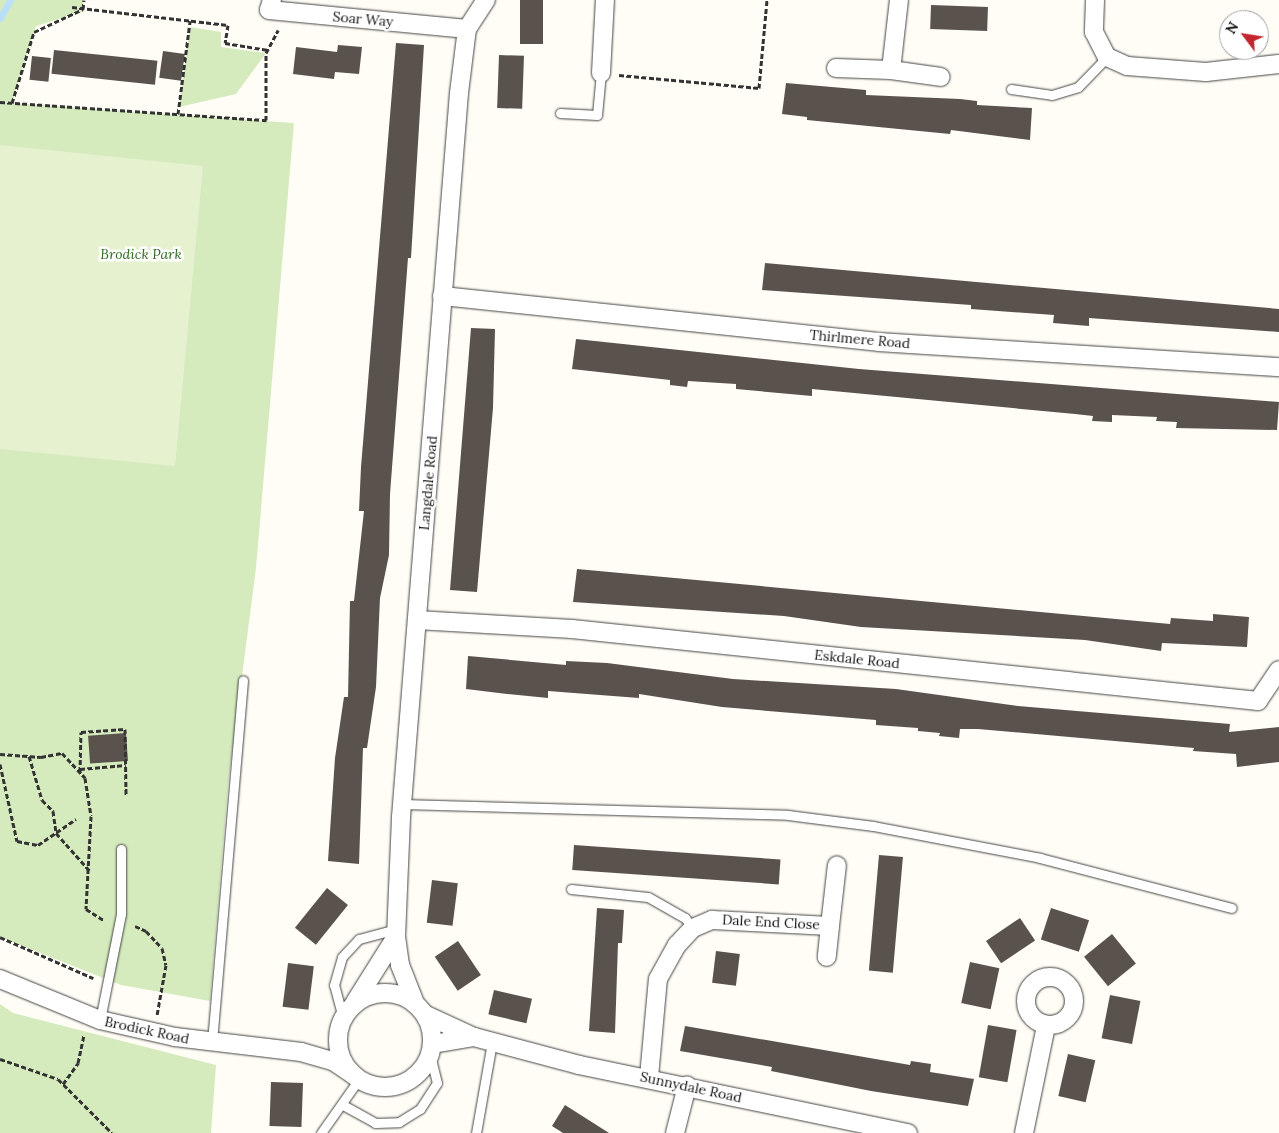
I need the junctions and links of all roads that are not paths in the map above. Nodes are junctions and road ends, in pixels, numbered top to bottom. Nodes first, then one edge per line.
1 (272, 0) edge
2 (486, 0) edge
3 (605, 0) edge
4 (899, 0) edge
5 (1095, 0) edge
6 (467, 29) junction
7 (1107, 57) junction
8 (1279, 64) edge
9 (836, 68) dead end
10 (891, 70) junction
11 (601, 73) joint
12 (941, 77) dead end
13 (1011, 89) dead end
14 (560, 113) dead end
15 (442, 296) junction
16 (1279, 367) edge
17 (417, 620) junction
18 (1279, 670) edge
19 (243, 680) dead end
20 (402, 804) junction
21 (121, 849) dead end
22 (837, 865) dead end
23 (571, 889) dead end
24 (1232, 908) dead end
25 (830, 926) junction
26 (693, 928) junction
27 (396, 933) junction
28 (827, 957) dead end
29 (0, 979) edge
30 (354, 1004) junction
31 (420, 1009) junction
32 (94, 1018) junction
33 (343, 1018) junction
34 (1046, 1026) dead end
35 (474, 1038) junction
36 (338, 1039) junction
37 (212, 1042) junction
38 (492, 1042) junction
39 (432, 1049) junction
40 (301, 1052) junction
41 (356, 1077) junction
42 (648, 1077) junction
43 (687, 1086) junction
44 (343, 1105) junction
45 (321, 1133) edge
46 (476, 1133) edge
47 (675, 1133) edge
48 (908, 1133) edge
49 (1024, 1133) edge

1 - 6 street, Soar Way
2 - 6 street
3 - 11 street
4 - 10 street
5 - 7 street
6 - 15 street, Langdale Road
7 - 8 street
7 - 13 lane
9 - 10 street
10 - 12 street
11 - 14 lane
15 - 16 street, Thirlmere Road
15 - 17 street, Langdale Road
17 - 18 street, Eskdale Road
17 - 20 street, Langdale Road
19 - 37 lane
20 - 24 lane
20 - 27 street, Langdale Road
21 - 32 lane
22 - 25 street
23 - 26 lane
25 - 26 street, Dale End Close
25 - 28 street, Dale End Close
26 - 42 street, Dale End Close
27 - 30 street, Langdale Road
27 - 31 street, Langdale Road
27 - 33 lane
29 - 32 street, Brodick Road
30 - 31 street
30 - 33 street
31 - 35 street, Sunnydale Road
31 - 39 street
32 - 37 street, Brodick Road
33 - 36 street
34 - 49 street
35 - 38 street, Sunnydale Road
35 - 39 street, Sunnydale Road
36 - 40 street, Brodick Road
36 - 41 street
37 - 40 street, Brodick Road
38 - 42 street, Sunnydale Road
38 - 46 lane
39 - 41 street
39 - 44 lane
40 - 41 street, Brodick Road
41 - 44 lane
42 - 43 street, Sunnydale Road
43 - 47 street
43 - 48 street, Sunnydale Road
44 - 45 lane

